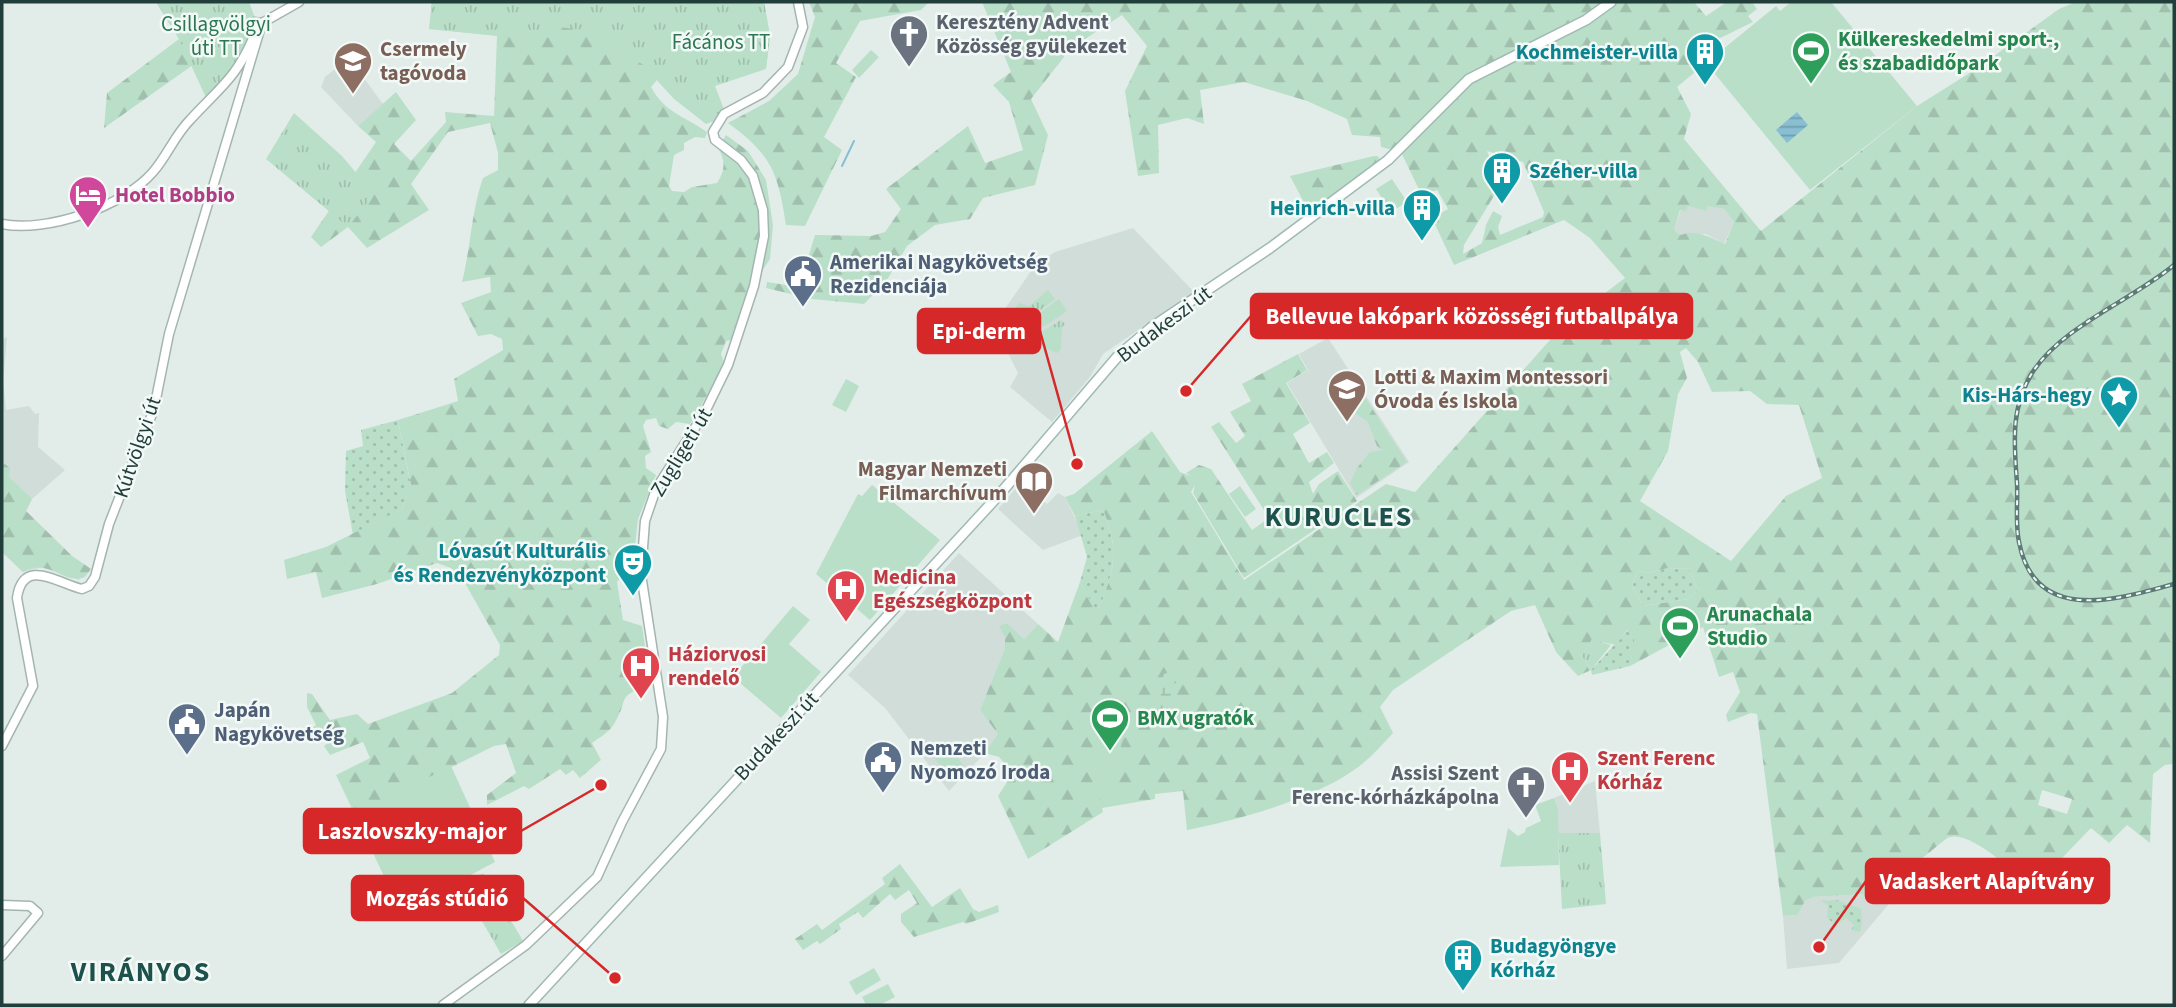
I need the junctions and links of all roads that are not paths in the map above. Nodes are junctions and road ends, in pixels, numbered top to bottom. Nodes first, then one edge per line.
1 (299, 2) edge
2 (798, 2) edge
3 (1611, 2) edge
4 (260, 28) junction
5 (2, 224) edge
6 (2, 746) edge
7 (2, 905) edge
8 (2, 956) edge
9 (443, 1005) edge
10 (529, 1005) edge

1 - 4 street
2 - 9 street, Zugligeti út
3 - 10 main road, Budakeszi út
4 - 5 street
4 - 6 street, Kútvölgyi út
7 - 8 street

